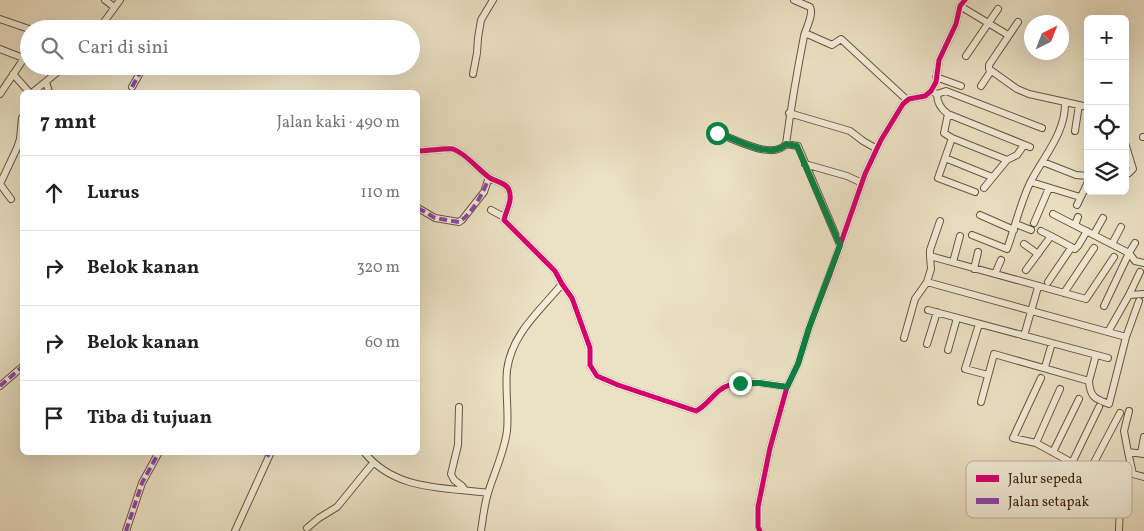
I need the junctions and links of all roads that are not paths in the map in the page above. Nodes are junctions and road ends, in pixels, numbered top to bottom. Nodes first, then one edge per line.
1 (105, 0) edge
2 (120, 0) edge
3 (492, 0) edge
4 (794, 0) edge
5 (965, 0) edge
6 (960, 6) junction
7 (114, 7) junction
8 (998, 10) dead end
9 (0, 19) edge
10 (105, 20) edge
11 (1018, 22) dead end
12 (989, 23) junction
13 (20, 26) edge
14 (805, 33) junction
15 (1008, 35) junction
16 (0, 50) edge
17 (966, 56) dead end
18 (20, 57) edge
19 (20, 63) edge
20 (991, 71) junction
21 (13, 74) junction
22 (472, 74) dead end
23 (54, 75) edge
24 (139, 75) edge
25 (936, 77) junction
26 (0, 78) edge
27 (8, 81) junction
28 (46, 82) junction
29 (961, 86) dead end
30 (981, 86) dead end
31 (132, 87) dead end
32 (27, 90) edge
33 (36, 90) edge
34 (48, 90) edge
35 (934, 93) junction
36 (0, 94) edge
37 (907, 100) junction
38 (1065, 102) junction
39 (1079, 106) junction
40 (1084, 107) edge
41 (789, 113) junction
42 (948, 114) junction
43 (1042, 128) dead end
44 (1076, 131) dead end
45 (717, 133) dead end
46 (952, 138) junction
47 (20, 139) edge
48 (786, 144) junction
49 (877, 149) junction
50 (420, 151) edge
51 (1129, 157) edge
52 (945, 158) junction
53 (1007, 160) junction
54 (1043, 162) junction
55 (805, 164) junction
56 (1129, 173) edge
57 (1084, 176) edge
58 (490, 177) junction
59 (992, 177) junction
60 (1031, 182) junction
61 (862, 183) junction
62 (0, 184) edge
63 (984, 188) dead end
64 (1049, 188) junction
65 (1084, 190) edge
66 (975, 192) dead end
67 (1080, 197) junction
68 (10, 199) dead end
69 (1077, 205) dead end
70 (420, 209) edge
71 (491, 210) dead end
72 (1053, 214) dead end
73 (980, 215) dead end
74 (504, 217) junction
75 (1078, 218) dead end
76 (1104, 218) dead end
77 (940, 220) dead end
78 (1075, 225) junction
79 (1121, 226) dead end
80 (1015, 227) junction
81 (1040, 231) dead end
82 (1087, 231) junction
83 (1094, 234) junction
84 (972, 235) dead end
85 (960, 236) dead end
86 (1051, 236) junction
87 (1135, 243) dead end
88 (1024, 244) dead end
89 (1112, 244) junction
90 (840, 245) junction
91 (1071, 248) junction
92 (1094, 248) dead end
93 (978, 252) dead end
94 (1129, 253) junction
95 (1038, 254) junction
96 (930, 256) junction
97 (1114, 257) dead end
98 (1001, 260) dead end
99 (953, 262) junction
100 (1144, 264) edge
101 (974, 269) junction
102 (1026, 270) dead end
103 (1140, 272) dead end
104 (995, 274) junction
105 (927, 282) junction
106 (1048, 282) dead end
107 (562, 284) junction
108 (1038, 287) junction
109 (1064, 293) junction
110 (1144, 294) edge
111 (1129, 295) junction
112 (1139, 301) dead end
113 (1104, 306) dead end
114 (928, 310) dead end
115 (1031, 311) junction
116 (937, 312) junction
117 (957, 318) junction
118 (979, 324) junction
119 (1108, 332) junction
120 (1024, 336) junction
121 (904, 338) dead end
122 (1126, 338) junction
123 (927, 344) dead end
124 (1052, 344) junction
125 (948, 350) dead end
126 (1096, 355) junction
127 (1108, 358) dead end
128 (1045, 367) junction
129 (20, 369) edge
130 (988, 375) junction
131 (1041, 378) dead end
132 (1089, 381) junction
133 (0, 386) edge
134 (787, 387) junction
135 (1060, 389) dead end
136 (1079, 399) dead end
137 (981, 402) dead end
138 (458, 407) dead end
139 (1099, 407) dead end
140 (1128, 411) dead end
141 (1120, 413) dead end
142 (1144, 437) edge
143 (1036, 444) junction
144 (1053, 452) junction
145 (1128, 452) junction
146 (1142, 454) edge
147 (157, 455) edge
148 (268, 455) edge
149 (366, 455) edge
150 (1069, 461) edge
151 (1073, 461) edge
152 (1095, 461) edge
153 (1130, 461) edge
154 (373, 463) junction
155 (1132, 474) edge
156 (1144, 477) edge
157 (465, 490) junction
158 (488, 493) junction
159 (1119, 518) edge
160 (308, 528) dead end
161 (126, 531) edge
162 (235, 531) edge
163 (481, 531) edge
164 (760, 531) edge
165 (1119, 531) edge

1 - 7 street
2 - 7 street
3 - 22 street
4 - 14 street
5 - 6 street
6 - 12 street
6 - 25 street
7 - 10 street
8 - 12 street
9 - 13 street
11 - 15 street
12 - 15 street
12 - 17 street
14 - 37 street
14 - 41 street
15 - 20 street
16 - 18 street
19 - 21 street
20 - 30 street
20 - 38 street
21 - 27 street
21 - 32 street
23 - 28 street
24 - 31 street
25 - 29 street
25 - 35 street
26 - 27 street
27 - 36 street
28 - 33 street
28 - 34 street
35 - 37 street
35 - 42 street
35 - 43 street
37 - 49 street
38 - 39 street
38 - 54 street
39 - 40 street
39 - 44 street
41 - 48 street
41 - 49 street
42 - 46 street
42 - 53 street
45 - 48 street
46 - 52 street
46 - 53 street
47 - 62 street
48 - 55 street
49 - 61 street
50 - 58 street
51 - 56 street
52 - 59 street
52 - 66 street
53 - 59 street
54 - 57 street
54 - 60 street
55 - 61 street
55 - 90 street
58 - 70 street
58 - 74 street
59 - 63 street
60 - 64 street
60 - 80 street
61 - 90 street
62 - 68 street
64 - 67 street
64 - 80 street
65 - 67 street
67 - 69 street
71 - 74 street
72 - 78 street
73 - 80 street
74 - 107 street
75 - 78 street
76 - 83 street
77 - 96 street
78 - 82 street
79 - 89 street
80 - 84 street
81 - 86 street
82 - 83 street
82 - 91 street
83 - 89 street
85 - 99 street
86 - 91 street
86 - 95 street
87 - 94 street
88 - 95 street
89 - 94 street
90 - 134 street
91 - 106 street
92 - 109 street
93 - 101 street
94 - 100 street
94 - 113 street
95 - 102 street
96 - 99 street
96 - 105 street
97 - 109 street
98 - 104 street
99 - 101 street
101 - 104 street
103 - 111 street
104 - 108 street
105 - 115 street
105 - 121 street
107 - 134 street
107 - 158 street
108 - 109 street
108 - 115 street
110 - 111 street
111 - 119 street
112 - 122 street
114 - 116 street
115 - 119 street
115 - 120 street
116 - 117 street
116 - 123 street
117 - 118 street
117 - 125 street
118 - 120 street
118 - 130 street
119 - 122 street
120 - 124 street
122 - 132 street
124 - 126 street
124 - 128 street
126 - 127 street
126 - 132 street
128 - 130 street
128 - 132 street
129 - 133 street
130 - 137 street
131 - 143 street
134 - 164 street
135 - 143 street
136 - 144 street
138 - 157 street
139 - 151 street
140 - 145 street
141 - 152 street
142 - 146 street
143 - 144 street
144 - 150 street
145 - 146 street
145 - 153 street
147 - 161 street
148 - 162 street
149 - 154 street
154 - 157 street
154 - 160 street
155 - 156 street
157 - 158 street
158 - 163 street
159 - 165 street

